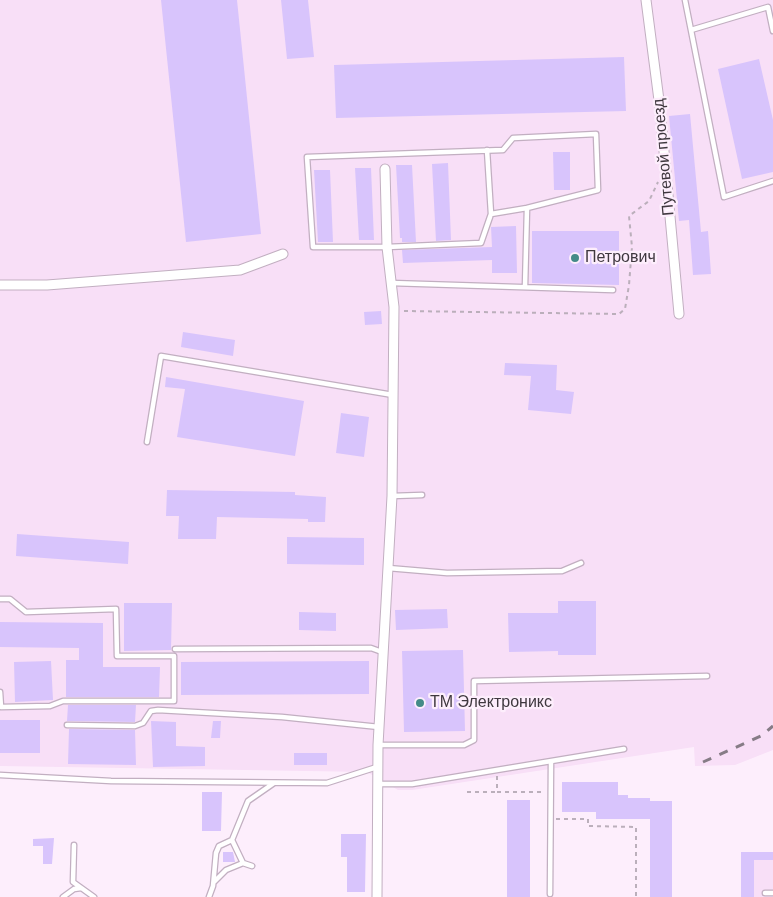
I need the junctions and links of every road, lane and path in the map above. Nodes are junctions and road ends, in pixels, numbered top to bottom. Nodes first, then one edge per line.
1 (646, 0) edge
2 (685, 0) edge
3 (691, 30) junction
4 (773, 31) edge
5 (487, 150) junction
6 (385, 169) dead end
7 (773, 181) edge
8 (527, 208) junction
9 (491, 214) junction
10 (387, 248) junction
11 (283, 254) dead end
12 (391, 283) junction
13 (0, 285) edge
14 (525, 287) junction
15 (613, 290) dead end
16 (679, 314) dead end
17 (393, 395) junction
18 (147, 442) dead end
19 (422, 495) dead end
20 (392, 496) junction
21 (581, 563) dead end
22 (387, 568) junction
23 (0, 599) edge
24 (175, 649) dead end
25 (382, 652) junction
26 (707, 676) dead end
27 (0, 692) edge
28 (67, 725) dead end
29 (378, 727) junction
30 (378, 746) junction
31 (624, 749) dead end
32 (551, 762) junction
33 (378, 767) junction
34 (0, 776) edge
35 (497, 777) dead end
36 (275, 782) junction
37 (377, 784) junction
38 (467, 792) dead end
39 (497, 792) junction
40 (551, 792) junction
41 (551, 819) junction
42 (232, 840) junction
43 (74, 845) dead end
44 (243, 863) junction
45 (252, 866) dead end
46 (213, 883) junction
47 (81, 888) junction
48 (765, 893) dead end
49 (773, 893) edge
50 (550, 894) dead end
51 (63, 897) edge
52 (94, 897) edge
53 (209, 897) edge
54 (377, 897) edge
55 (636, 897) edge

1 - 16 street, Путевой проезд
2 - 3 lane
3 - 4 lane
3 - 7 lane
5 - 8 lane
5 - 9 lane
5 - 10 lane
6 - 10 street
8 - 9 lane
8 - 14 lane
9 - 10 lane
10 - 12 street
11 - 13 street
12 - 14 lane
12 - 17 street
14 - 15 lane
17 - 18 lane
17 - 20 street
19 - 20 lane
20 - 22 street
21 - 22 lane
22 - 25 street
23 - 27 lane
24 - 25 lane
25 - 29 street
26 - 30 lane
28 - 29 lane
29 - 30 street
30 - 33 street
31 - 32 lane
32 - 37 lane
32 - 40 lane
33 - 36 lane
33 - 37 street
34 - 36 lane
35 - 39 path
36 - 42 lane
37 - 54 street
38 - 39 path
39 - 40 path
40 - 41 lane
41 - 50 lane
41 - 55 path
42 - 44 lane
42 - 46 lane
43 - 47 lane
44 - 45 lane
44 - 46 lane
46 - 53 lane
47 - 51 lane
47 - 52 lane
48 - 49 lane

